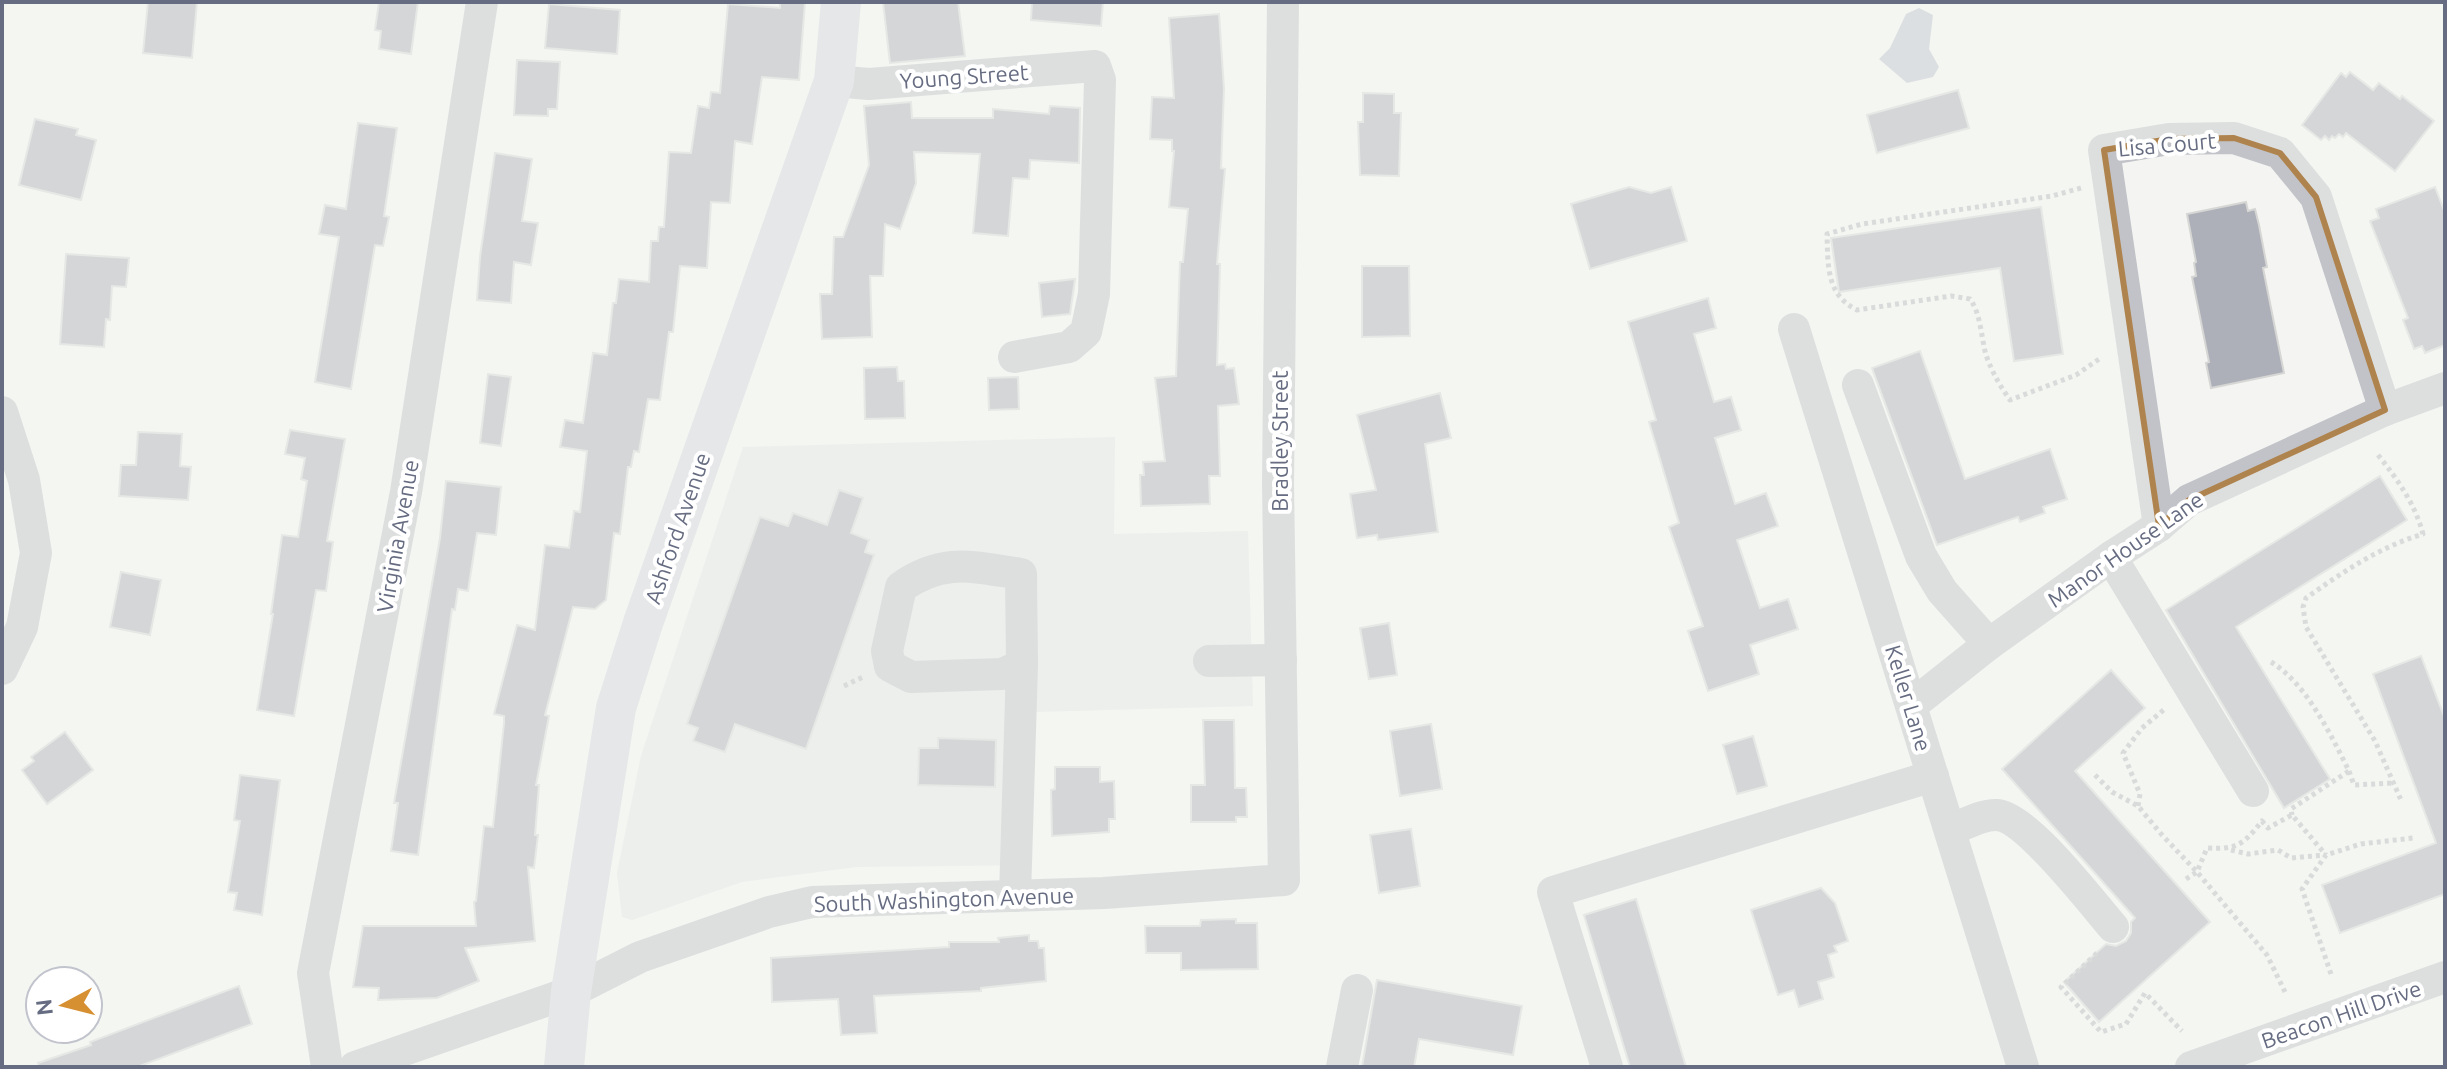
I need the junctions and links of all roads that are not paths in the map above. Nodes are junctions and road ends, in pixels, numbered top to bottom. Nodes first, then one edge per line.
1 (482, 2) edge
2 (841, 2) edge
3 (1283, 2) edge
4 (1292, 2) edge
5 (834, 81) junction
6 (1794, 329) dead end
7 (1014, 357) dead end
8 (1858, 385) dead end
9 (2445, 388) edge
10 (2385, 410) junction
11 (2, 412) edge
12 (2159, 526) junction
13 (2111, 557) junction
14 (1989, 644) junction
15 (1281, 660) junction
16 (1209, 661) dead end
17 (1022, 665) junction
18 (2, 669) edge
19 (1912, 705) junction
20 (1933, 776) junction
21 (2253, 791) dead end
22 (1950, 830) junction
23 (1284, 880) joint
24 (1015, 896) junction
25 (2113, 927) road end
26 (2445, 977) edge
27 (1357, 990) dead end
28 (571, 992) junction
29 (2212, 1064) edge
30 (327, 1067) edge
31 (355, 1067) edge
32 (564, 1067) edge
33 (1342, 1067) edge
34 (1607, 1067) edge
35 (2023, 1067) edge

1 - 30 street, Virginia Avenue
2 - 5 main road, Ashford Avenue
3 - 4 street
3 - 15 street, Bradley Street
5 - 7 street, Young Street
5 - 28 main road, Ashford Avenue
6 - 19 street, Keller Lane
8 - 14 street
9 - 10 street, Manor House Lane
10 - 12 street, Manor House Lane
10 - 12 street, Lisa Court
11 - 18 street
12 - 13 street, Manor House Lane
13 - 14 street, Manor House Lane
13 - 21 street
14 - 19 street, Manor House Lane
15 - 16 street
15 - 23 street, Bradley Street
17 - 17 street
17 - 24 street
19 - 20 street, Keller Lane
20 - 22 street, Keller Lane
20 - 34 street
22 - 25 street
22 - 35 street, Keller Lane
23 - 24 street, South Washington Avenue
24 - 28 street, South Washington Avenue
26 - 29 street, Beacon Hill Drive
27 - 33 street
28 - 31 street, South Washington Avenue
28 - 32 main road, Ashford Avenue

